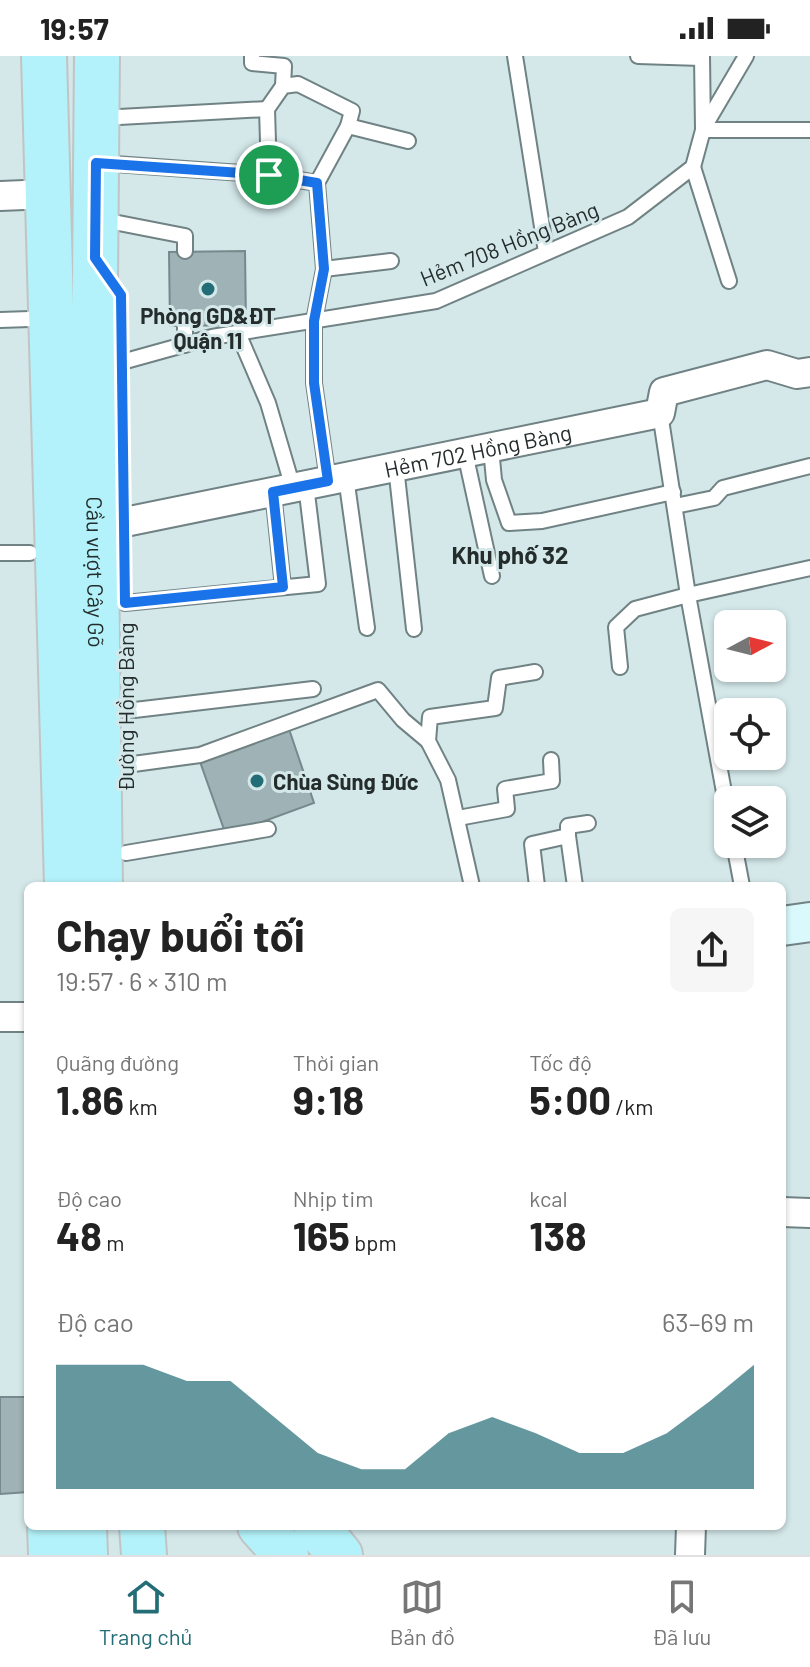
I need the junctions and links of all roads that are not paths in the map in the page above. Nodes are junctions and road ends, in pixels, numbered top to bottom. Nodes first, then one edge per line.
1 (44, 56) edge
2 (97, 56) edge
3 (252, 56) edge
4 (515, 56) edge
5 (638, 56) edge
6 (746, 56) edge
7 (702, 57) edge
8 (283, 86) junction
9 (267, 109) junction
10 (97, 118) junction
11 (348, 126) junction
12 (703, 130) junction
13 (810, 130) edge
14 (408, 141) dead end
15 (96, 163) junction
16 (693, 167) junction
17 (269, 175) junction
18 (317, 183) junction
19 (49, 194) junction
20 (0, 196) edge
21 (95, 238) junction
22 (185, 251) dead end
23 (546, 252) junction
24 (51, 260) junction
25 (391, 261) dead end
26 (324, 269) junction
27 (729, 281) dead end
28 (15, 319) edge
29 (314, 321) junction
30 (185, 326) dead end
31 (238, 333) junction
32 (185, 345) junction
33 (122, 362) junction
34 (810, 372) edge
35 (74, 394) junction
36 (660, 413) junction
37 (478, 450) junction
38 (810, 466) edge
39 (396, 467) junction
40 (309, 485) junction
41 (674, 499) junction
42 (125, 522) junction
43 (15, 553) edge
44 (810, 568) edge
45 (492, 576) dead end
46 (283, 587) junction
47 (688, 595) junction
48 (125, 603) junction
49 (367, 628) dead end
50 (414, 629) dead end
51 (620, 667) dead end
52 (535, 672) dead end
53 (313, 689) dead end
54 (126, 711) junction
55 (428, 741) junction
56 (551, 760) dead end
57 (126, 765) junction
58 (723, 786) edge
59 (458, 818) junction
60 (588, 823) dead end
61 (268, 829) dead end
62 (568, 836) junction
63 (737, 858) edge
64 (117, 875) edge
65 (36, 882) edge
66 (67, 882) edge
67 (471, 882) edge
68 (537, 882) edge
69 (574, 882) edge
70 (741, 882) edge
71 (810, 922) edge
72 (786, 925) edge
73 (0, 1017) edge
74 (24, 1017) edge
75 (786, 1212) edge
76 (810, 1213) edge
77 (50, 1530) edge
78 (84, 1530) edge
79 (111, 1530) edge
80 (142, 1530) edge
81 (264, 1530) edge
82 (691, 1530) edge
83 (51, 1555) edge
84 (85, 1555) edge
85 (111, 1555) edge
86 (144, 1555) edge
87 (286, 1555) edge
88 (690, 1555) edge

1 - 19 main road
2 - 10 main road
3 - 8 lane
4 - 23 lane
5 - 7 lane
6 - 12 lane
7 - 12 lane
8 - 9 lane
8 - 11 lane
9 - 10 lane
9 - 17 lane
10 - 15 main road
11 - 14 lane
11 - 18 lane
12 - 13 lane
12 - 16 lane
15 - 17 lane
15 - 21 main road
16 - 23 lane, Hẻm 708 Hồng Bàng
16 - 27 lane
17 - 18 lane
18 - 26 lane
19 - 20 street
19 - 24 main road
21 - 22 lane
21 - 33 main road, Đường Hồng Bàng
21 - 35 main road, Cầu vượt Cây Gõ
23 - 29 lane, Hẻm 708 Hồng Bàng
24 - 28 main road
24 - 35 main road, Cầu vượt Cây Gõ
25 - 26 lane
26 - 29 lane
28 - 43 main road
29 - 31 lane, Hẻm 708 Hồng Bàng
29 - 40 lane
30 - 32 lane
31 - 32 lane, Hẻm 708 Hồng Bàng
31 - 40 lane
32 - 33 lane, Hẻm 708 Hồng Bàng
33 - 42 main road, Đường Hồng Bàng
34 - 36 street
35 - 64 main road, Cầu vượt Cây Gõ
35 - 66 main road, Cầu vượt Cây Gõ
36 - 37 street, Hẻm 702 Hồng Bàng
36 - 41 lane
37 - 39 street, Hẻm 702 Hồng Bàng
37 - 41 lane
37 - 45 lane
38 - 41 lane
39 - 40 street, Hẻm 702 Hồng Bàng
39 - 50 lane
40 - 42 street, Hẻm 702 Hồng Bàng
40 - 46 lane
40 - 46 lane
40 - 49 lane
41 - 47 lane
42 - 48 main road, Đường Hồng Bàng
43 - 65 main road
44 - 47 lane
46 - 48 lane
47 - 51 lane
47 - 58 lane
48 - 54 main road, Đường Hồng Bàng
52 - 55 lane
53 - 54 lane
54 - 57 main road, Đường Hồng Bàng
55 - 57 lane
55 - 59 lane
56 - 59 lane
57 - 64 main road, Đường Hồng Bàng
59 - 67 lane
60 - 62 lane
61 - 64 lane
62 - 68 lane
62 - 69 lane
63 - 70 lane
71 - 72 main road
73 - 74 street
75 - 76 street
77 - 83 main road
78 - 84 main road
79 - 85 main road
80 - 86 main road
81 - 87 main road
82 - 88 street

